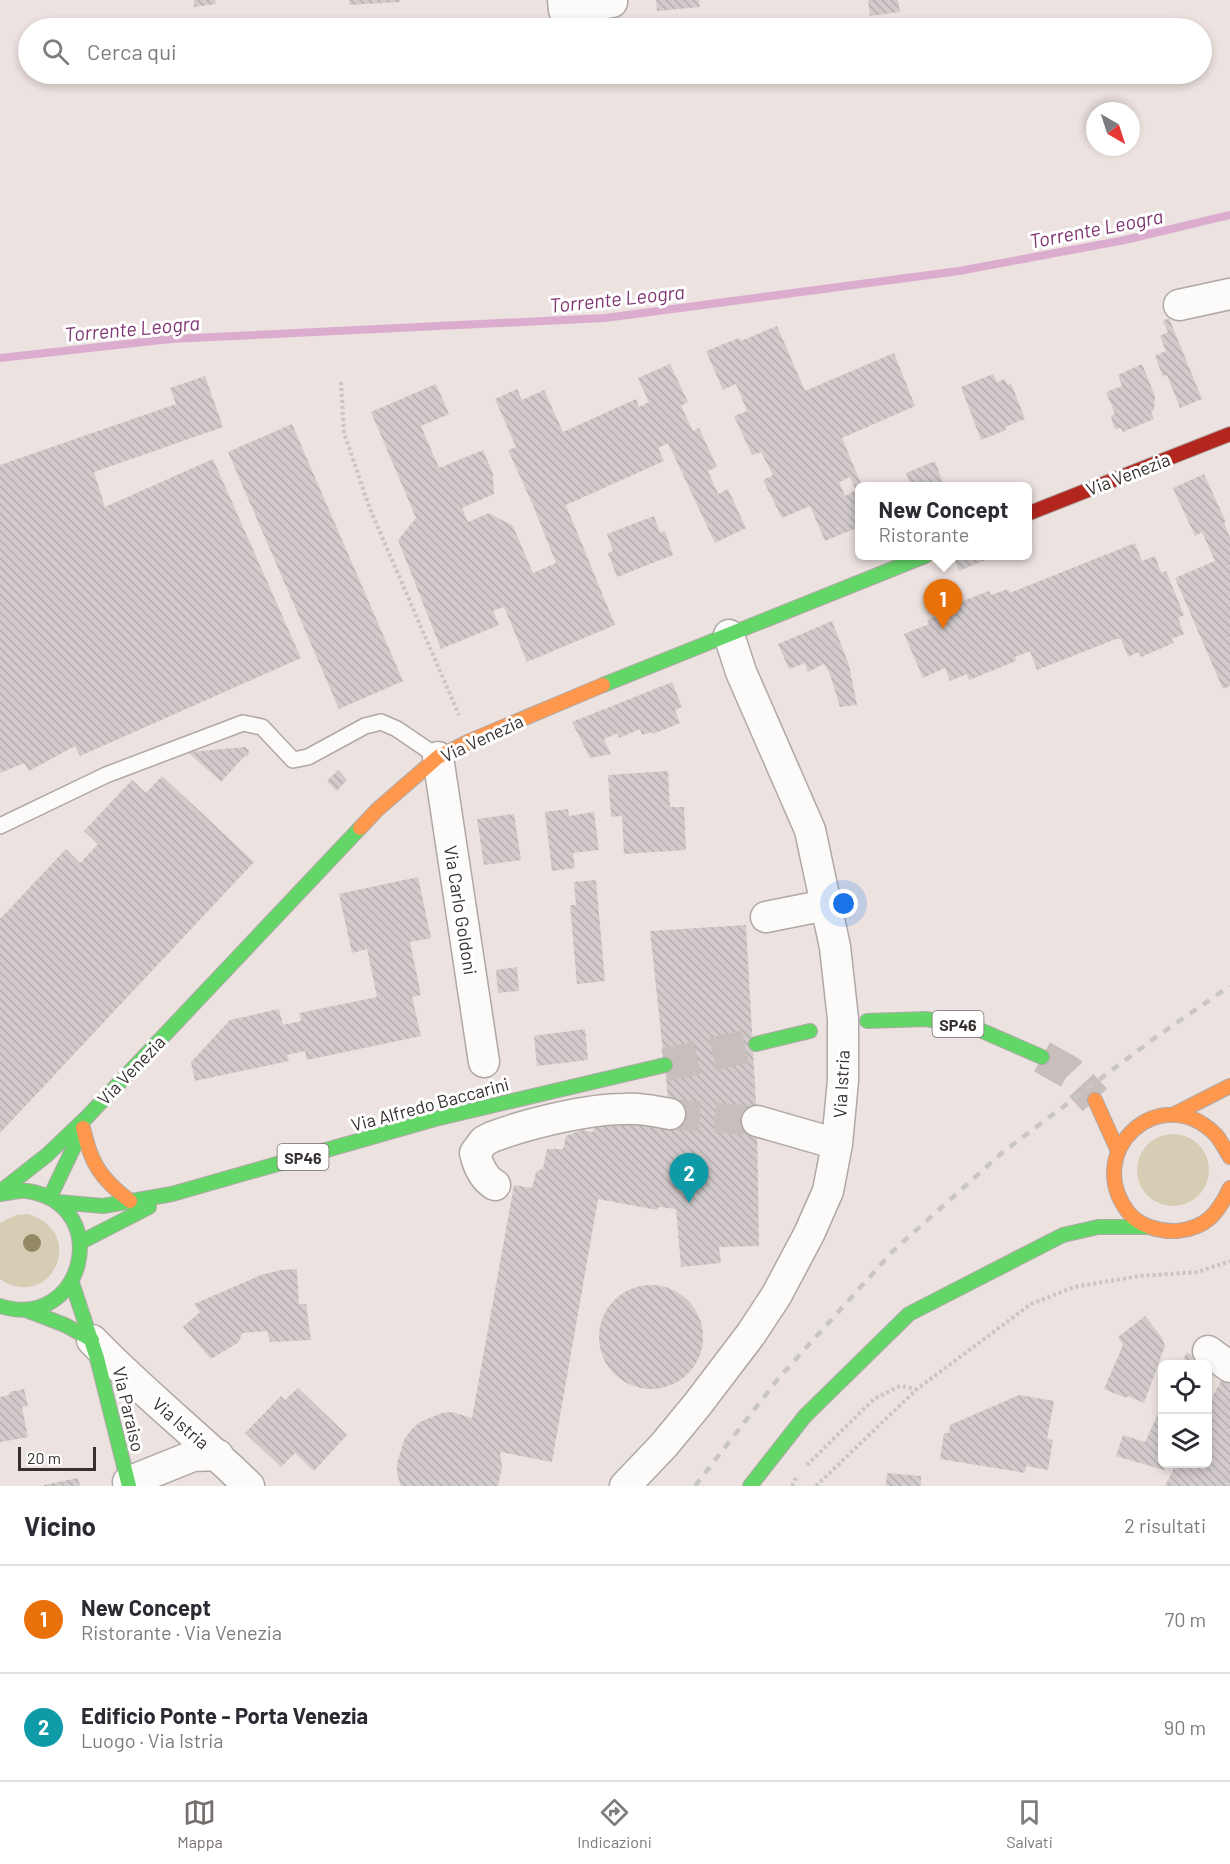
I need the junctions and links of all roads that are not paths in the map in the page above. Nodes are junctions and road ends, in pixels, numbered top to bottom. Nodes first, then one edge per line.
1 (563, 0) edge
2 (612, 0) edge
3 (1230, 294) edge
4 (1179, 306) dead end
5 (1230, 434) edge
6 (1032, 512) edge
7 (913, 560) edge
8 (729, 635) junction
9 (438, 757) junction
10 (0, 826) edge
11 (826, 905) junction
12 (766, 916) dead end
13 (867, 1021) dead end
14 (810, 1031) dead end
15 (756, 1044) tunnel mouth
16 (1042, 1056) tunnel mouth
17 (484, 1062) dead end
18 (664, 1065) tunnel mouth
19 (1230, 1086) edge
20 (1115, 1108) dead end
21 (670, 1114) tunnel mouth
22 (1174, 1114) junction
23 (757, 1121) tunnel mouth
24 (85, 1122) junction
25 (837, 1144) junction
26 (1118, 1150) junction
27 (1230, 1157) edge
28 (1114, 1181) junction
29 (495, 1185) dead end
30 (1230, 1188) edge
31 (0, 1193) edge
32 (172, 1194) junction
33 (1101, 1196) dead end
34 (54, 1199) junction
35 (130, 1201) junction
36 (1080, 1219) dead end
37 (1147, 1227) junction
38 (1063, 1235) junction
39 (81, 1242) junction
40 (72, 1283) junction
41 (0, 1306) edge
42 (26, 1310) junction
43 (92, 1340) junction
44 (218, 1455) junction
45 (128, 1484) edge
46 (249, 1486) edge
47 (625, 1486) edge
48 (750, 1486) edge

1 - 2 street
3 - 4 street
5 - 6 main road, Via Venezia
7 - 8 main road, Via Venezia
8 - 9 main road, Via Venezia
8 - 11 street, Via Istria
9 - 10 lane
9 - 17 street, Via Carlo Goldoni
9 - 24 main road, Via Venezia
11 - 12 street
11 - 25 street, Via Istria
13 - 16 main road, SP46
14 - 15 main road
18 - 32 main road, Via Alfredo Baccarini / SP46
19 - 22 main road
20 - 26 main road
21 - 29 street
22 - 26 main road
22 - 27 main road
23 - 25 street
24 - 31 main road, Via Venezia
24 - 34 main road, Via Venezia
24 - 35 main road
25 - 47 street, Via Istria
26 - 28 main road
28 - 33 main road
28 - 37 main road
30 - 37 main road
31 - 34 main road, SP46
32 - 35 main road, Via Alfredo Baccarini / SP46
32 - 39 main road, Via Alfredo Baccarini / SP46
34 - 35 main road, Via Alfredo Baccarini / SP46
34 - 39 main road
36 - 38 main road
37 - 38 main road
38 - 48 main road
39 - 40 main road
40 - 42 main road
40 - 43 main road, Via Paraiso
41 - 42 main road
42 - 43 main road
43 - 44 street, Via Istria
43 - 45 main road, Via Paraiso
44 - 45 street, Via Istria
44 - 46 street, Via Istria

